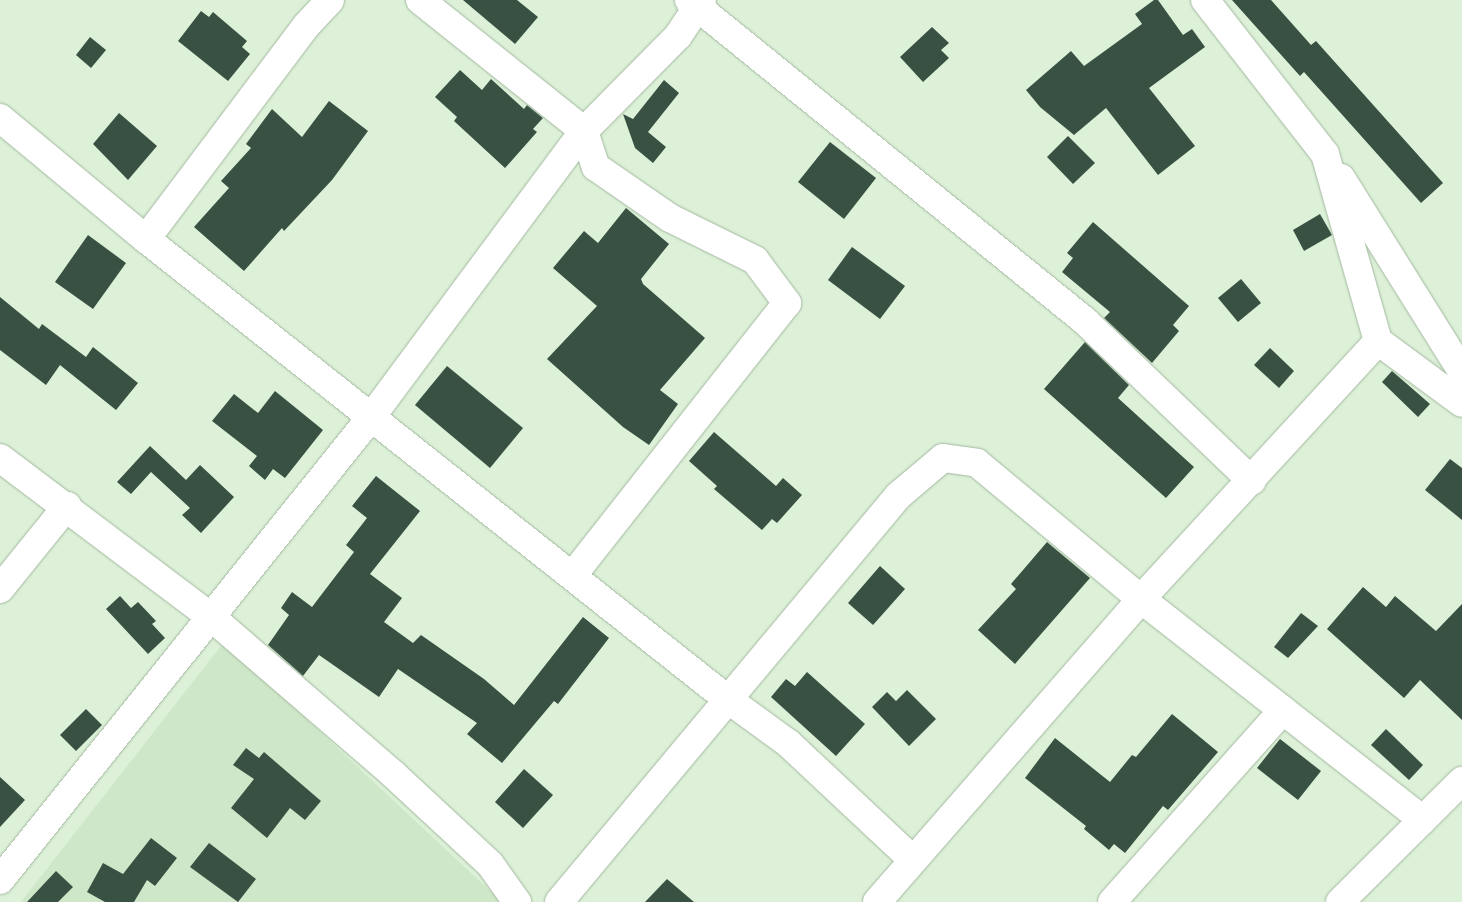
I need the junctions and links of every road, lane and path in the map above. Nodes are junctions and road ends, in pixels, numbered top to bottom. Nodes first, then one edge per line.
1 (330, 0) edge
2 (420, 0) edge
3 (1205, 0) edge
4 (696, 2) edge
5 (0, 118) edge
6 (584, 131) junction
7 (1326, 154) junction
8 (146, 239) junction
9 (1378, 341) junction
10 (1458, 353) edge
11 (1462, 403) edge
12 (372, 416) junction
13 (0, 458) edge
14 (1252, 482) junction
15 (67, 506) junction
16 (573, 575) junction
17 (0, 589) edge
18 (1141, 599) junction
19 (210, 616) junction
20 (726, 698) junction
21 (1283, 710) junction
22 (1462, 781) edge
23 (1423, 820) junction
24 (912, 859) junction
25 (0, 880) edge
26 (517, 902) edge
27 (559, 902) edge
28 (877, 902) edge
29 (1112, 902) edge
30 (1340, 902) edge

1 - 8 street
2 - 6 street
3 - 7 street
4 - 6 street
4 - 14 street
5 - 8 street
6 - 12 street
6 - 16 street
7 - 9 street
7 - 10 street
8 - 12 street
9 - 11 street
9 - 14 street
12 - 16 street
12 - 19 street
13 - 15 street
14 - 18 street
15 - 17 street
15 - 19 street
16 - 20 street
18 - 20 street
18 - 21 street
18 - 24 street
19 - 25 street
19 - 26 street
20 - 24 street
20 - 27 street
21 - 23 street
21 - 29 street
22 - 23 street
23 - 30 street
24 - 28 street

